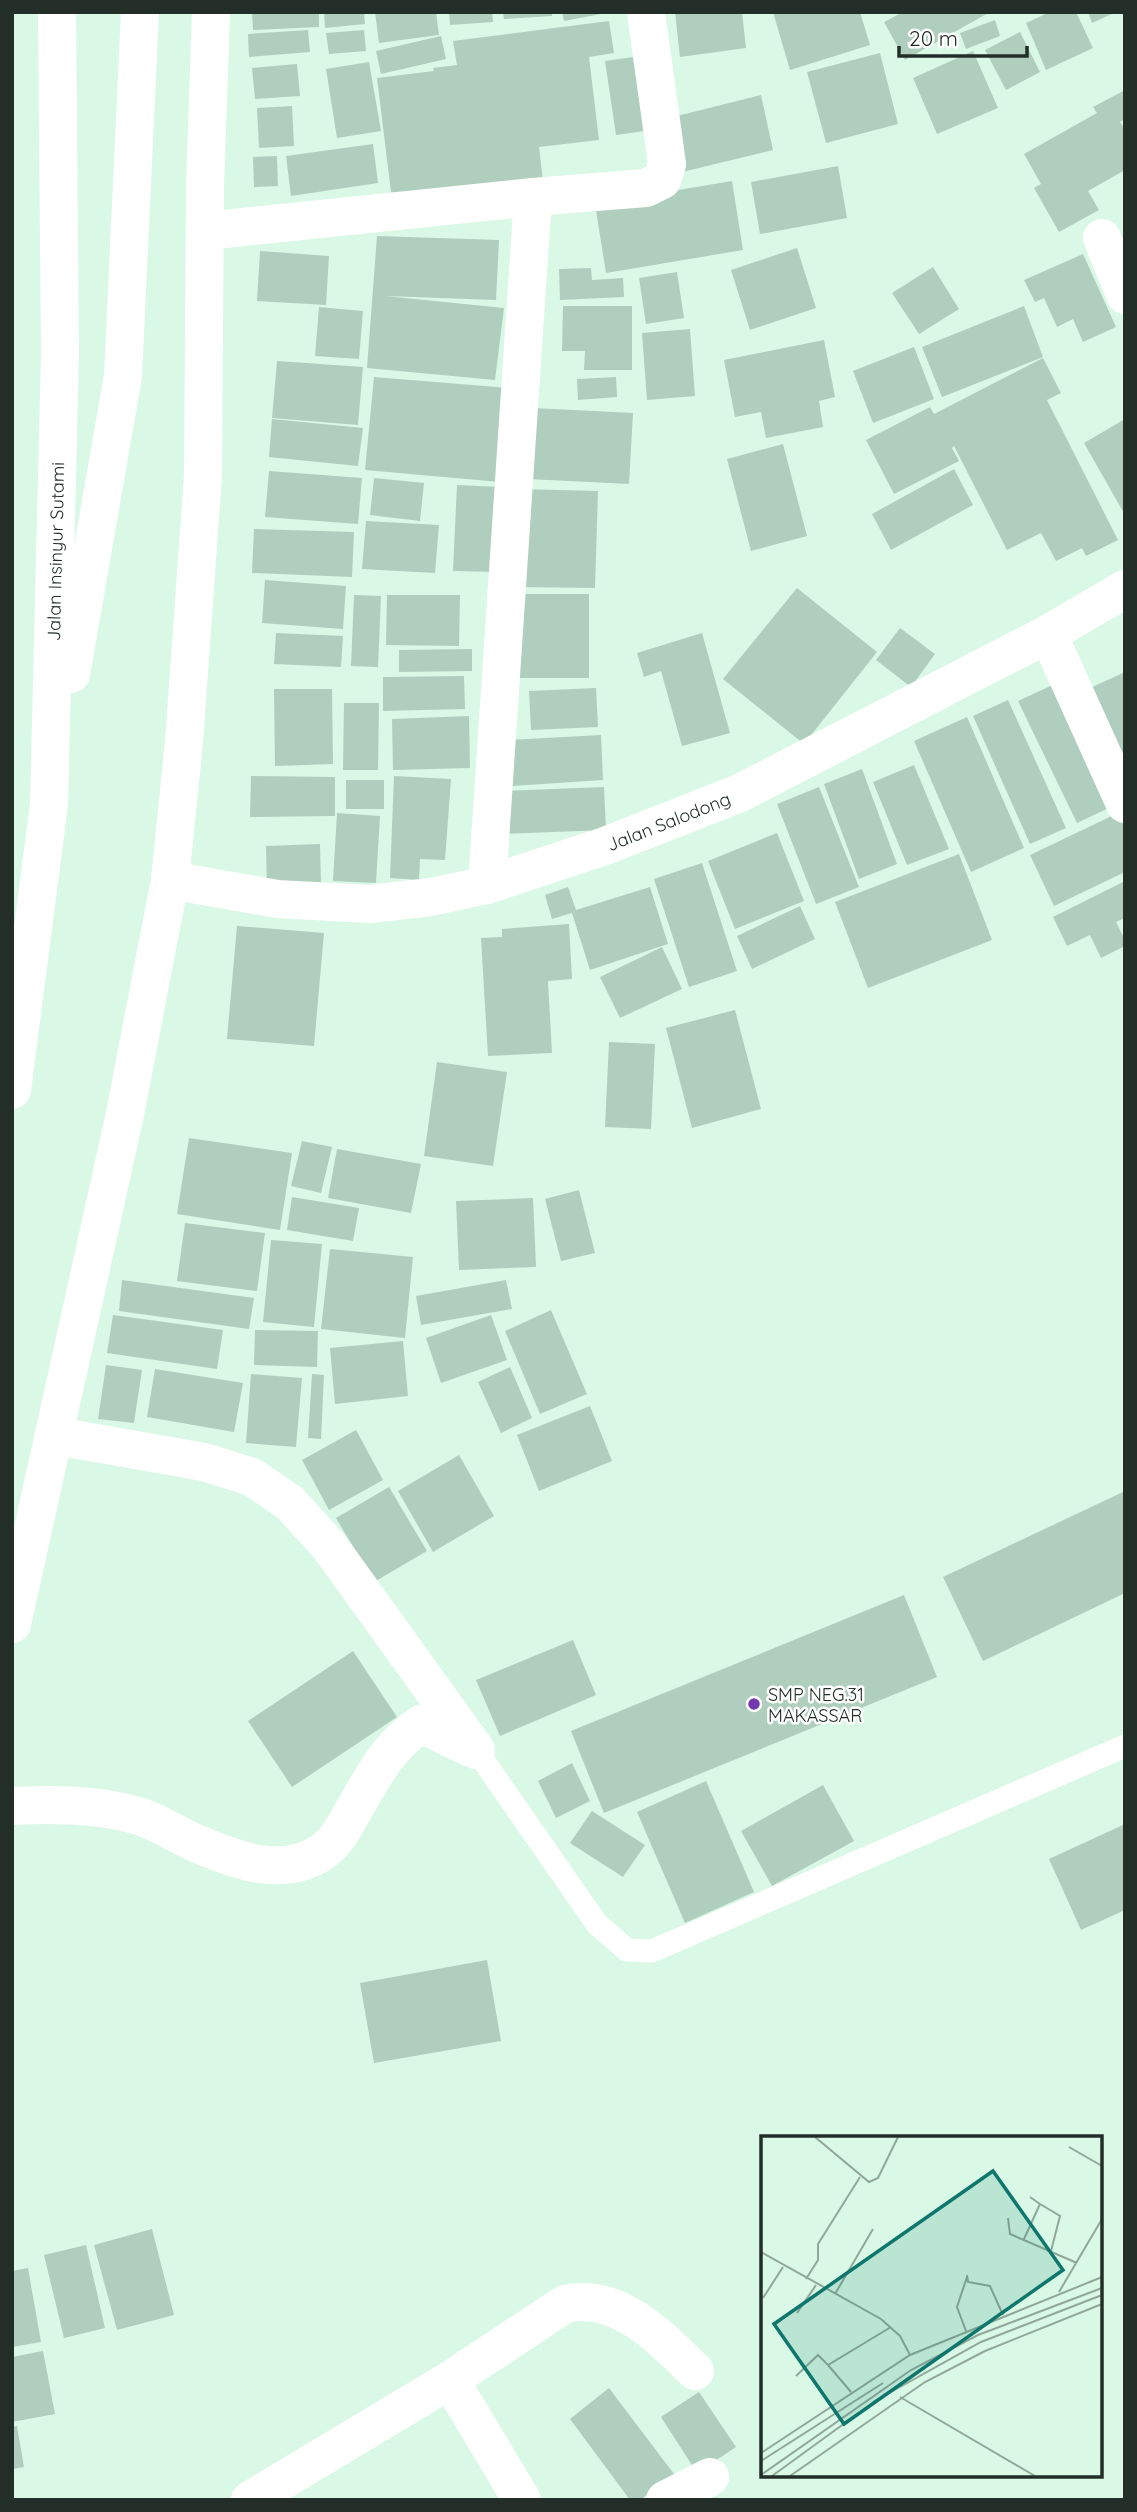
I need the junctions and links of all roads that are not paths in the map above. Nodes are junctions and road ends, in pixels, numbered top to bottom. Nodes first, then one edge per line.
1 (57, 12) edge
2 (140, 12) edge
3 (211, 12) edge
4 (646, 12) edge
5 (533, 197) junction
6 (205, 231) junction
7 (1102, 238) dead end
8 (1125, 295) edge
9 (1125, 589) edge
10 (1048, 634) junction
11 (49, 804) junction
12 (1125, 804) edge
13 (170, 880) junction
14 (487, 885) junction
15 (12, 1090) edge
16 (56, 1436) junction
17 (12, 1624) edge
18 (1125, 1746) edge
19 (476, 1750) junction
20 (12, 1806) edge
21 (695, 2371) dead end
22 (450, 2380) junction
23 (710, 2477) dead end
24 (250, 2500) edge
25 (522, 2500) edge
26 (665, 2500) edge

1 - 11 main road, Jalan Insinyur Sutami
2 - 11 main road
3 - 6 main road
4 - 5 main road
5 - 6 main road
5 - 14 main road
6 - 13 main road
7 - 8 main road
9 - 10 main road, Jalan Salodong
10 - 12 main road
10 - 14 main road, Jalan Salodong
11 - 15 main road, Jalan Insinyur Sutami
13 - 14 main road, Jalan Salodong
13 - 16 main road
16 - 17 main road
16 - 19 main road
18 - 19 lane
19 - 20 main road
21 - 22 main road
22 - 24 main road
22 - 25 main road
23 - 26 main road

